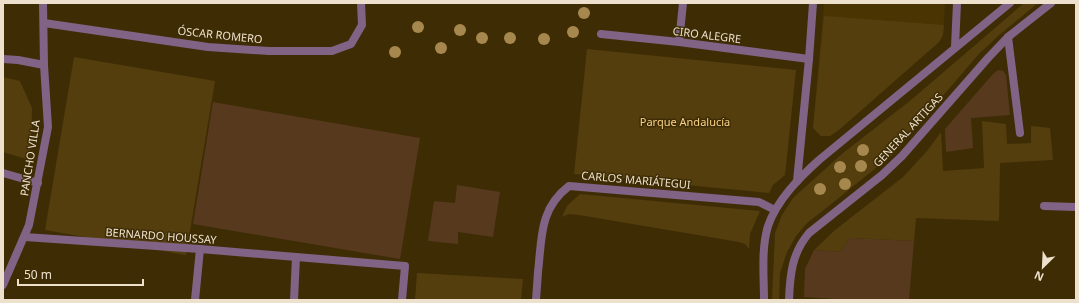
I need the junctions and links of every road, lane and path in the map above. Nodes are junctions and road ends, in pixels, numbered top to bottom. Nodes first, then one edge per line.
1 (43, 3) edge
2 (362, 3) edge
3 (683, 3) edge
4 (813, 3) edge
5 (957, 3) edge
6 (1010, 3) edge
7 (1051, 3) edge
8 (44, 23) junction
9 (601, 34) dead end
10 (1008, 37) junction
11 (679, 42) junction
12 (955, 47) junction
13 (3, 59) edge
14 (809, 59) junction
15 (44, 65) junction
16 (1020, 133) dead end
17 (3, 173) edge
18 (797, 181) junction
19 (38, 183) junction
20 (1044, 206) dead end
21 (1076, 207) edge
22 (775, 210) junction
23 (25, 237) junction
24 (200, 249) junction
25 (296, 257) junction
26 (3, 285) edge
27 (195, 300) edge
28 (294, 300) edge
29 (402, 300) edge
30 (536, 300) edge
31 (764, 300) edge
32 (789, 300) edge

1 - 8 street, PANCHO VILLA
2 - 8 street, ÓSCAR ROMERO
3 - 11 street
4 - 14 street
5 - 12 street
6 - 12 street
7 - 10 street, GENERAL ARTIGAS
8 - 15 street, PANCHO VILLA
9 - 11 street, CIRO ALEGRE
10 - 16 street
10 - 32 street, GENERAL ARTIGAS
11 - 14 street, CIRO ALEGRE
12 - 18 street
13 - 15 street
14 - 18 street
15 - 19 street, PANCHO VILLA
17 - 19 street
18 - 22 street
19 - 23 street, PANCHO VILLA
20 - 21 street
22 - 30 street, CARLOS MARIÁTEGUI
22 - 31 street
23 - 24 street, BERNARDO HOUSSAY
23 - 26 street, PANCHO VILLA
24 - 25 street, BERNARDO HOUSSAY
24 - 27 street
25 - 28 street
25 - 29 street, BERNARDO HOUSSAY

